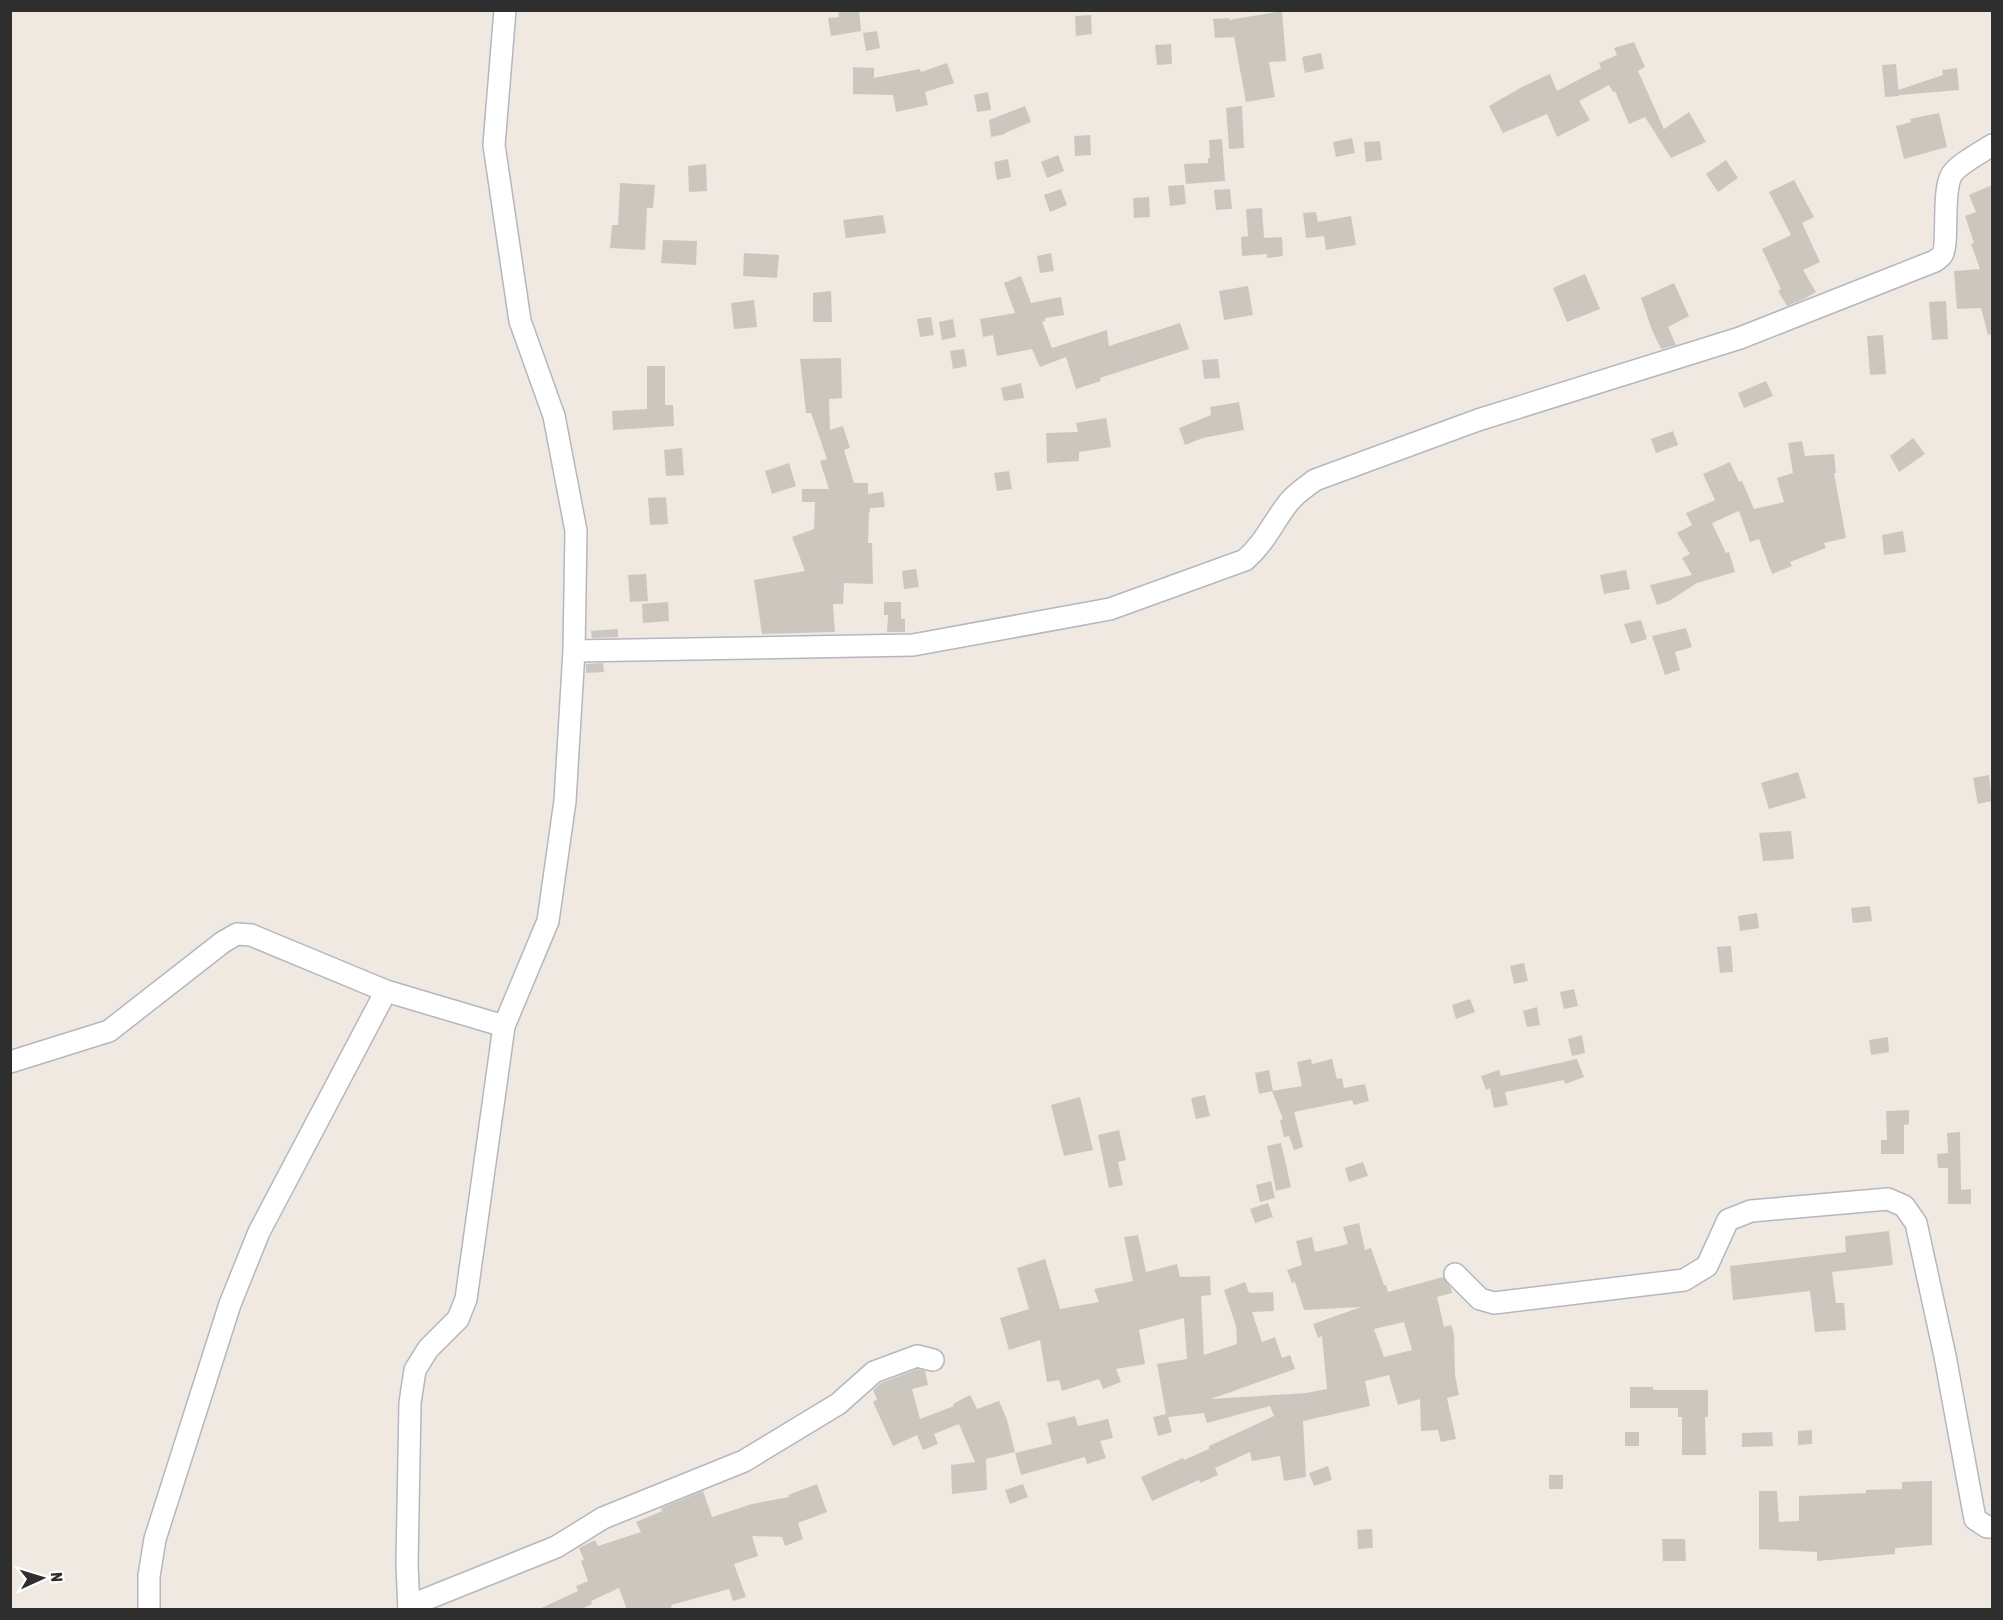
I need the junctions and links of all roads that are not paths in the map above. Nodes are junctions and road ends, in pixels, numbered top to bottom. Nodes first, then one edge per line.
1 (505, 10) edge
2 (1992, 145) edge
3 (574, 651) junction
4 (386, 991) junction
5 (504, 1026) junction
6 (10, 1062) edge
7 (1455, 1274) dead end
8 (933, 1360) dead end
9 (1992, 1527) edge
10 (409, 1608) edge
11 (149, 1610) edge

1 - 3 street
2 - 3 street
3 - 5 street
4 - 5 street
4 - 6 street
4 - 11 street
5 - 10 street
7 - 9 street
8 - 10 street

